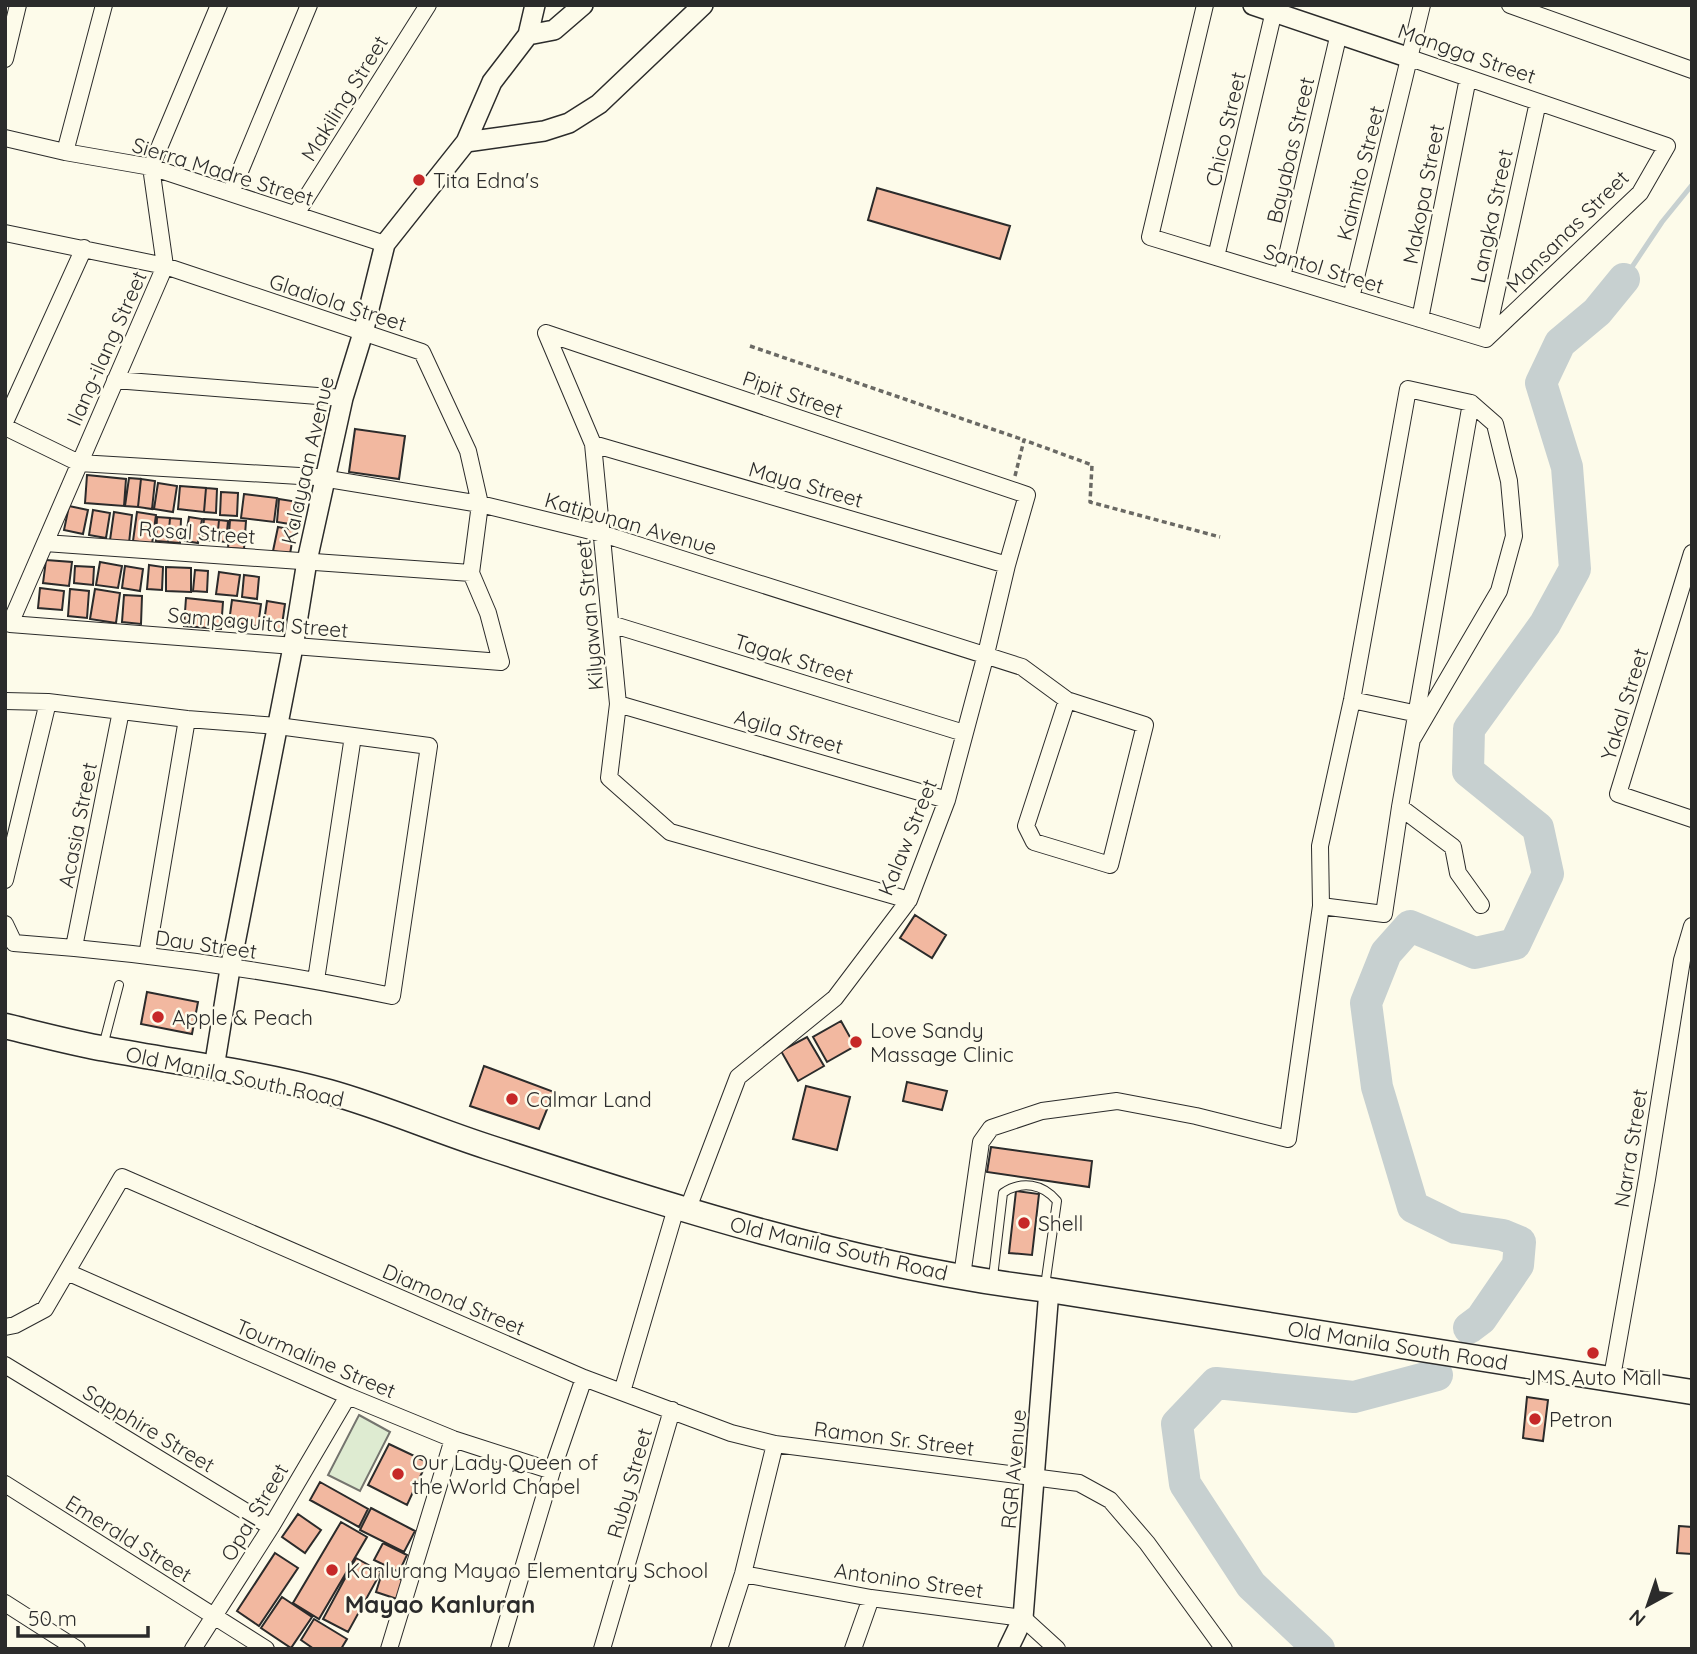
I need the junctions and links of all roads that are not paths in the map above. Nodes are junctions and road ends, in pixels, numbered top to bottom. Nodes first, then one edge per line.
1 (18, 5) edge
2 (104, 5) edge
3 (219, 5) edge
4 (309, 5) edge
5 (428, 5) edge
6 (583, 5) edge
7 (703, 5) edge
8 (1205, 5) edge
9 (1253, 5) edge
10 (1423, 5) edge
11 (1510, 5) edge
12 (530, 6) edge
13 (1274, 11) junction
14 (1339, 33) junction
15 (528, 35) junction
16 (1410, 58) junction
17 (5, 59) edge
18 (1692, 70) edge
19 (1468, 78) junction
20 (1538, 102) junction
21 (5, 138) edge
22 (466, 142) junction
23 (1667, 146) joint
24 (65, 152) junction
25 (151, 167) junction
26 (231, 193) junction
27 (296, 214) junction
28 (5, 233) edge
29 (385, 244) junction
30 (85, 248) junction
31 (1216, 257) junction
32 (165, 266) junction
33 (1282, 277) junction
34 (1351, 298) junction
35 (1420, 319) junction
36 (363, 333) junction
37 (546, 333) joint
38 (1486, 339) junction
39 (115, 380) junction
40 (343, 398) junction
41 (1471, 403) junction
42 (5, 425) edge
43 (593, 444) junction
44 (79, 463) junction
45 (324, 479) junction
46 (1019, 493) joint
47 (480, 504) junction
48 (603, 534) junction
49 (45, 543) junction
50 (1692, 553) edge
51 (307, 561) junction
52 (1007, 565) junction
53 (471, 573) junction
54 (10, 624) joint
55 (611, 624) junction
56 (293, 647) junction
57 (986, 654) junction
58 (1067, 699) junction
59 (1352, 700) junction
60 (5, 701) edge
61 (48, 702) junction
62 (618, 704) junction
63 (121, 711) junction
64 (1418, 714) junction
65 (187, 719) junction
66 (278, 726) junction
67 (964, 733) junction
68 (353, 736) junction
69 (1413, 738) junction
70 (947, 800) junction
71 (1400, 807) junction
72 (1692, 819) edge
73 (5, 880) edge
74 (909, 900) junction
75 (1321, 905) junction
76 (1481, 905) dead end
77 (5, 924) edge
78 (1692, 926) edge
79 (74, 947) junction
80 (147, 956) junction
81 (230, 969) junction
82 (316, 980) junction
83 (118, 985) dead end
84 (5, 1026) edge
85 (103, 1048) junction
86 (214, 1068) junction
87 (682, 1210) junction
88 (68, 1272) junction
89 (962, 1276) junction
90 (992, 1282) junction
91 (1047, 1289) junction
92 (5, 1327) edge
93 (5, 1365) edge
94 (1612, 1377) junction
95 (584, 1378) junction
96 (622, 1392) junction
97 (1692, 1392) edge
98 (348, 1396) junction
99 (673, 1410) junction
100 (453, 1439) junction
101 (775, 1444) junction
102 (552, 1471) junction
103 (1035, 1476) junction
104 (5, 1484) edge
105 (271, 1527) junction
106 (743, 1574) junction
107 (870, 1598) junction
108 (5, 1603) edge
109 (214, 1616) junction
110 (1023, 1618) junction
111 (77, 1649) edge
112 (193, 1649) edge
113 (266, 1649) edge
114 (389, 1649) edge
115 (499, 1649) edge
116 (602, 1649) edge
117 (719, 1649) edge
118 (853, 1649) edge
119 (1008, 1649) edge
120 (1057, 1649) edge
121 (1224, 1649) edge

1 - 17 street
2 - 24 street
3 - 25 street
4 - 26 street
5 - 27 street, Makiling Street
6 - 15 street
7 - 22 street
8 - 31 street, Santol Street
9 - 13 street, Mangga Street
10 - 16 street, Kaimito Street
11 - 18 street
12 - 15 street, Kalayaan Avenue
13 - 14 street, Mangga Street
13 - 31 street, Chico Street
14 - 16 street, Mangga Street
14 - 33 street, Bayabas Street
15 - 22 street, Kalayaan Avenue
16 - 19 street, Mangga Street
16 - 34 street, Kaimito Street
19 - 20 street, Mangga Street
19 - 35 street, Makopa Street
20 - 23 street, Mangga Street
20 - 38 street, Langka Street
21 - 24 street, Sierra Madre Street
22 - 29 street, Kalayaan Avenue
23 - 38 street, Mansanas Street
24 - 25 street, Sierra Madre Street
25 - 26 street, Sierra Madre Street
25 - 32 street, Ilang-ilang Street
26 - 27 street, Sierra Madre Street
27 - 29 street, Sierra Madre Street
28 - 30 street, Gladiola Street
29 - 36 street, Kalayaan Avenue
30 - 32 street, Gladiola Street
30 - 42 street
31 - 33 street, Santol Street
32 - 36 street, Gladiola Street
32 - 39 street, Ilang-ilang Street
33 - 34 street, Santol Street
34 - 35 street, Santol Street
35 - 38 street, Santol Street
36 - 40 street, Kalayaan Avenue
36 - 47 street, Gladiola Street
37 - 43 street, Kilyawan Street
37 - 46 street, Pipit Street
39 - 40 street
39 - 44 street, Ilang-ilang Street
40 - 45 street, Kalayaan Avenue
41 - 59 street
41 - 64 street
41 - 69 street
42 - 44 street
43 - 48 street, Kilyawan Street
43 - 52 street, Maya Street
44 - 45 street, Katipunan Avenue
44 - 49 street, Ilang-ilang Street
45 - 47 street, Katipunan Avenue
45 - 51 street, Kalayaan Avenue
46 - 52 street, Kalaw Street
47 - 48 street, Katipunan Avenue
47 - 53 street, Gladiola Street
48 - 55 street, Kilyawan Street
48 - 57 street, Katipunan Avenue
49 - 51 street, Rosal Street
49 - 54 street, Ilang-ilang Street
50 - 72 street, Yakal Street
51 - 53 street, Rosal Street
51 - 56 street, Kalayaan Avenue
52 - 57 street, Kalaw Street
53 - 56 street, Sampaguita Street
54 - 56 street, Sampaguita Street
55 - 62 street, Kilyawan Street
55 - 67 street, Tagak Street
56 - 66 street, Kalayaan Avenue
57 - 58 street, Katipunan Avenue
57 - 67 street, Kalaw Street
58 - 58 street, Katipunan Avenue
59 - 64 street
59 - 75 street
60 - 61 street
61 - 63 street
61 - 73 street
62 - 70 street, Agila Street
62 - 74 street, Kilyawan Street
63 - 65 street
63 - 79 street, Acasia Street
64 - 69 street
65 - 66 street
65 - 80 street
66 - 68 street
66 - 81 street, Kalayaan Avenue
67 - 70 street, Kalaw Street
68 - 82 street
68 - 82 street, Dau Street
69 - 71 street
70 - 74 street, Kalaw Street
71 - 75 street
71 - 76 street
74 - 87 street, Kalaw Street
75 - 89 street
77 - 79 street, Dau Street
78 - 94 street, Narra Street
79 - 80 street, Dau Street
80 - 81 street, Dau Street
81 - 82 street, Dau Street
81 - 86 street, Kalayaan Avenue
83 - 85 lane
84 - 85 main road, Old Manila South Road
85 - 86 main road, Old Manila South Road
86 - 87 main road, Old Manila South Road
87 - 89 main road, Old Manila South Road
87 - 96 street, Kalaw Street
88 - 92 street
88 - 95 street, Diamond Street
88 - 98 street, Tourmaline Street
89 - 90 main road, Old Manila South Road
90 - 91 main road, Old Manila South Road
90 - 91 lane
91 - 94 main road, Old Manila South Road
91 - 103 street, RGR Avenue
93 - 105 street, Sapphire Street
94 - 97 main road, Old Manila South Road
95 - 96 street, Diamond Street
95 - 102 street
96 - 99 street, Diamond Street
98 - 100 street, Tourmaline Street
98 - 105 street, Opal Street
99 - 101 street, Diamond Street
99 - 116 street, Ruby Street
100 - 102 street, Tourmaline Street
100 - 114 street
101 - 103 street, Ramon Sr. Street
101 - 106 street
102 - 115 street
103 - 110 street, RGR Avenue
103 - 121 street, Ramon Sr. Street
104 - 109 street, Emerald Street
105 - 109 street, Opal Street
106 - 107 street, Antonino Street
106 - 117 street
107 - 110 street, Antonino Street
107 - 118 street
108 - 111 street
109 - 112 street, Opal Street
109 - 113 street, Emerald Street
110 - 119 street, RGR Avenue
110 - 120 street

